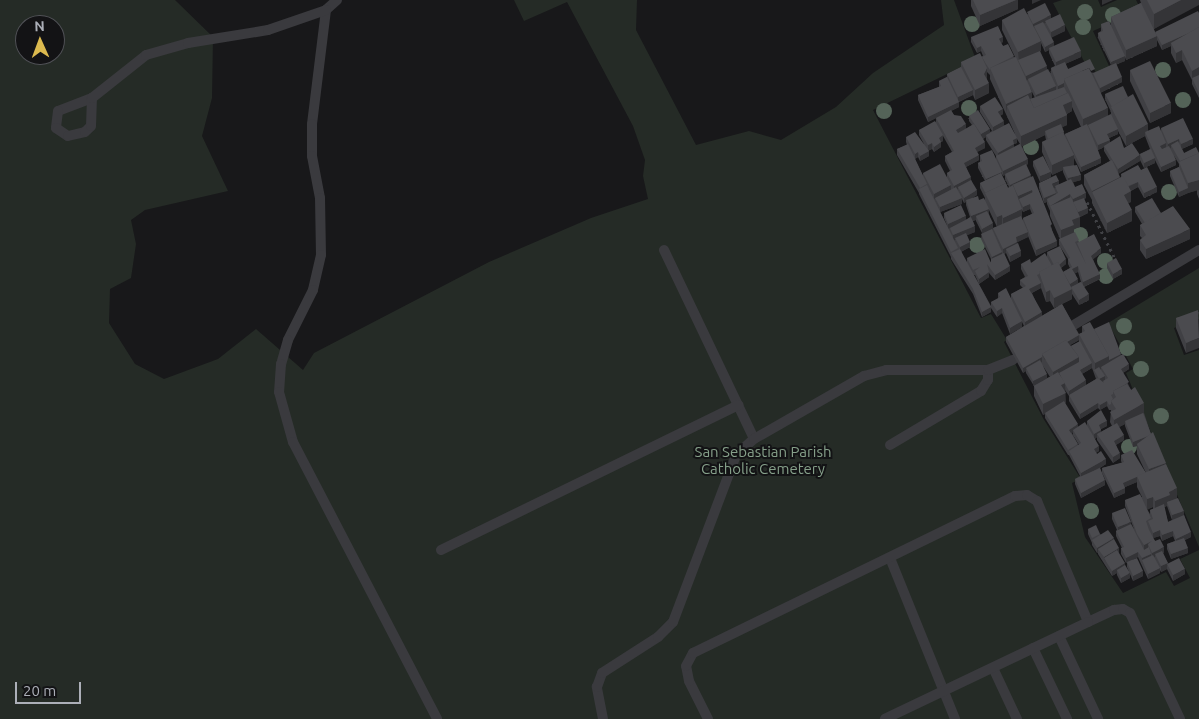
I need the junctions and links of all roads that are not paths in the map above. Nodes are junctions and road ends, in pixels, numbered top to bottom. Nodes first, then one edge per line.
1 (337, 0) edge
2 (326, 10) junction
3 (92, 98) dead end
4 (664, 250) dead end
5 (1199, 250) edge
6 (1072, 326) edge
7 (1013, 360) edge
8 (988, 370) junction
9 (738, 405) junction
10 (754, 438) junction
11 (890, 445) dead end
12 (441, 550) dead end
13 (890, 558) junction
14 (1088, 622) junction
15 (1059, 636) junction
16 (1033, 648) junction
17 (994, 670) junction
18 (942, 690) junction
19 (437, 719) edge
20 (603, 719) edge
21 (708, 719) edge
22 (885, 719) edge
23 (955, 719) edge
24 (1017, 719) edge
25 (1067, 719) edge
26 (1098, 719) edge
27 (1180, 719) edge

1 - 2 lane
2 - 3 lane
2 - 19 lane
4 - 9 lane
5 - 6 lane
7 - 8 lane
8 - 10 lane
8 - 11 lane
9 - 10 lane
9 - 12 lane
10 - 20 lane
13 - 14 lane
13 - 18 lane
13 - 21 lane
14 - 15 lane
14 - 27 lane
15 - 16 lane
15 - 26 lane
16 - 17 lane
16 - 25 lane
17 - 18 lane
17 - 24 lane
18 - 22 lane
18 - 23 lane

